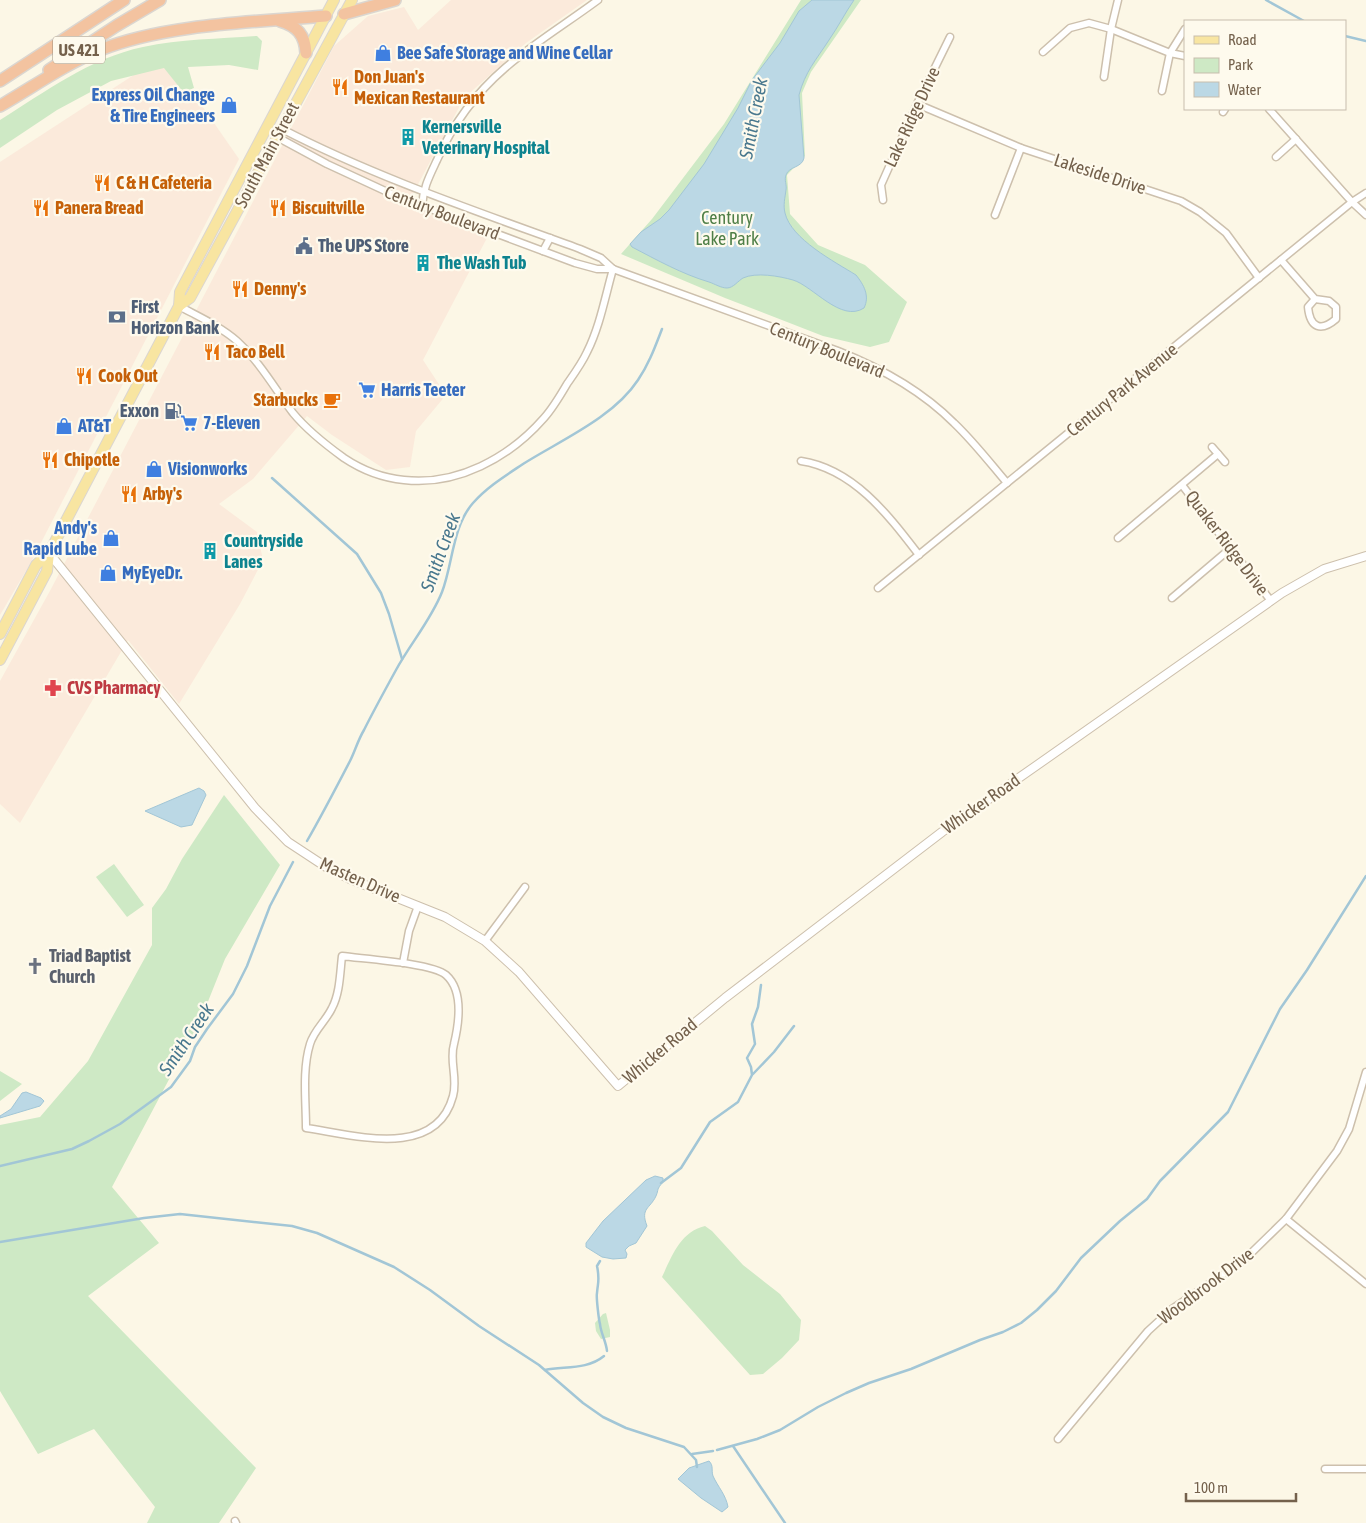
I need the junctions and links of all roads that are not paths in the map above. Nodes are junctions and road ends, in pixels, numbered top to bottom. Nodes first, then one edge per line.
1 (123, 0) edge
2 (160, 0) edge
3 (334, 0) edge
4 (352, 0) edge
5 (394, 0) edge
6 (598, 0) edge
7 (1118, 0) edge
8 (344, 14) junction
9 (326, 16) junction
10 (278, 20) junction
11 (1111, 28) junction
12 (1184, 31) edge
13 (950, 36) dead end
14 (1043, 52) dead end
15 (306, 53) junction
16 (1170, 53) junction
17 (1184, 56) edge
18 (1104, 77) dead end
19 (0, 81) edge
20 (1162, 91) dead end
21 (0, 104) edge
22 (917, 104) junction
23 (1270, 110) edge
24 (279, 133) junction
25 (1296, 139) junction
26 (1021, 148) junction
27 (334, 153) junction
28 (1276, 157) dead end
29 (327, 164) junction
30 (423, 192) junction
31 (1366, 193) edge
32 (883, 200) dead end
33 (1352, 202) junction
34 (422, 207) junction
35 (995, 215) dead end
36 (1366, 215) edge
37 (550, 238) junction
38 (543, 251) junction
39 (1281, 260) junction
40 (613, 269) junction
41 (1260, 278) junction
42 (1316, 299) junction
43 (179, 306) junction
44 (1212, 447) dead end
45 (1218, 454) junction
46 (801, 461) dead end
47 (1225, 462) dead end
48 (1007, 483) junction
49 (1182, 485) junction
50 (1118, 538) dead end
51 (1231, 548) junction
52 (50, 553) junction
53 (920, 554) junction
54 (1366, 556) edge
55 (878, 588) dead end
56 (1172, 598) dead end
57 (1271, 601) junction
58 (0, 634) edge
59 (0, 660) edge
60 (525, 887) dead end
61 (418, 906) junction
62 (485, 942) junction
63 (403, 963) junction
64 (1366, 1072) edge
65 (618, 1086) joint
66 (1286, 1219) junction
67 (1366, 1284) edge
68 (1058, 1438) dead end
69 (1325, 1469) dead end
70 (1366, 1469) edge

1 - 19 highway, US 421
2 - 21 highway, US 421
3 - 9 main road, South Main Street
4 - 8 main road, South Main Street
5 - 8 highway
6 - 30 street
7 - 11 street
8 - 9 main road
8 - 24 main road, South Main Street
9 - 10 highway
9 - 15 main road, South Main Street
10 - 15 highway
10 - 21 highway
11 - 14 street
11 - 16 street
11 - 18 street
12 - 16 street
13 - 22 street, Lake Ridge Drive
15 - 43 main road, South Main Street
16 - 17 street
16 - 20 street
22 - 26 street, Lakeside Drive
22 - 32 street, Lake Ridge Drive
23 - 25 street
24 - 27 street, Century Boulevard
24 - 29 street, Century Boulevard
24 - 43 main road, South Main Street
25 - 28 street
25 - 33 street
26 - 35 street
26 - 41 street, Lakeside Drive
27 - 29 street
27 - 30 street, Century Boulevard
29 - 34 street, Century Boulevard
30 - 34 street
30 - 37 street, Century Boulevard
31 - 33 street, Century Park Avenue
33 - 36 street
33 - 39 street, Century Park Avenue
34 - 38 street, Century Boulevard
37 - 38 street
37 - 40 street, Century Boulevard
38 - 40 street, Century Boulevard
39 - 41 street, Century Park Avenue
39 - 42 street
40 - 43 street
40 - 48 street, Century Boulevard
41 - 48 street, Century Park Avenue
42 - 42 street
43 - 52 main road, South Main Street
44 - 45 street
45 - 47 street
45 - 49 street
46 - 53 street
48 - 53 street, Century Park Avenue
49 - 50 street
49 - 51 street, Quaker Ridge Drive
51 - 56 street
51 - 57 street, Quaker Ridge Drive
52 - 58 main road, South Main Street
52 - 59 main road, South Main Street
52 - 61 street, Masten Drive
53 - 55 street, Century Park Avenue
54 - 57 street, Whicker Road
57 - 65 street, Whicker Road
60 - 62 street
61 - 62 street, Masten Drive
61 - 63 street
62 - 65 street, Masten Drive
63 - 63 street
64 - 66 street, Woodbrook Drive
66 - 67 street
66 - 68 street, Woodbrook Drive
69 - 70 street

